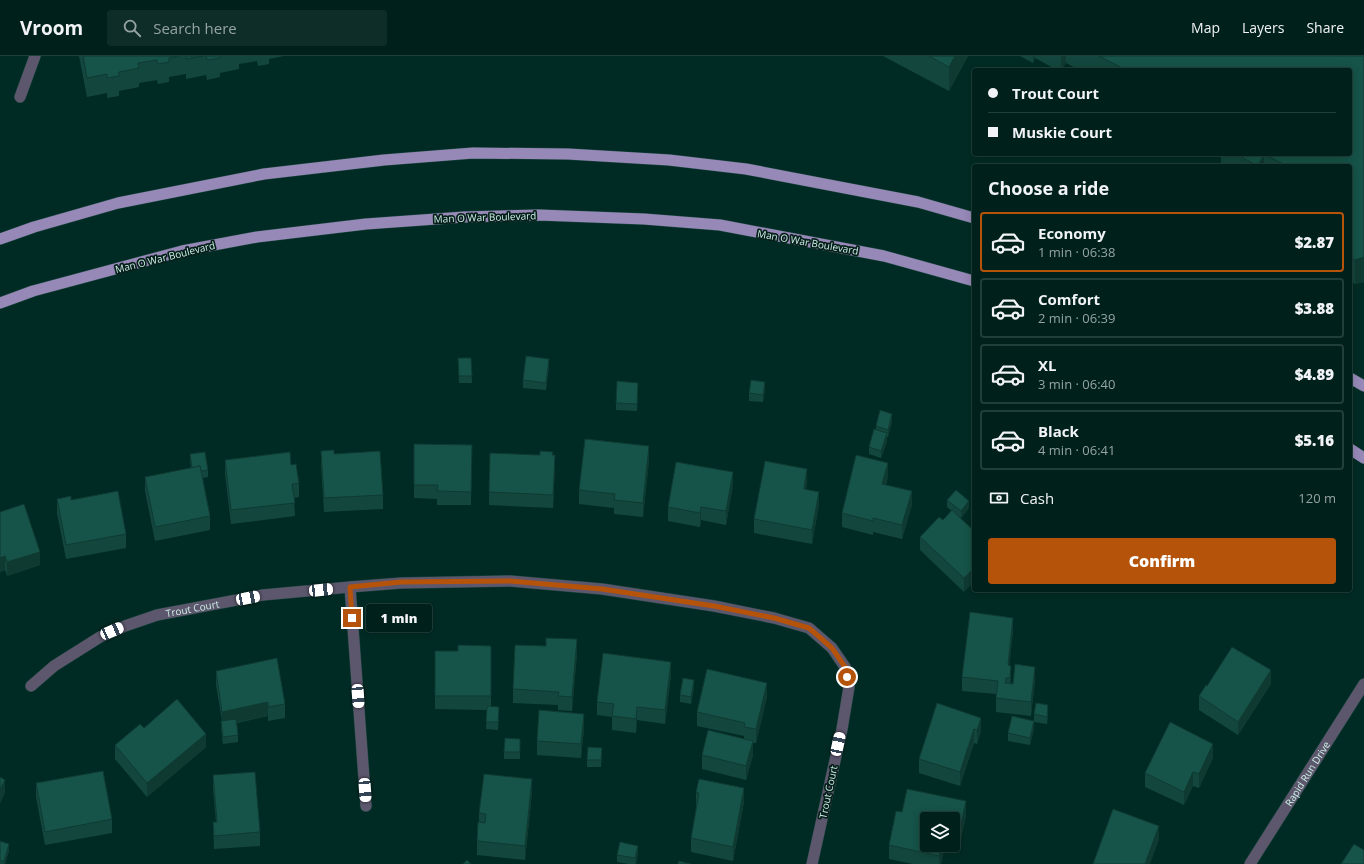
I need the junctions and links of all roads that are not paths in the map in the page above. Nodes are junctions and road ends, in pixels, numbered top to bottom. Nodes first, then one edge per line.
1 (35, 56) edge
2 (20, 96) dead end
3 (972, 217) edge
4 (0, 238) edge
5 (972, 280) edge
6 (0, 303) edge
7 (1352, 379) edge
8 (1364, 386) edge
9 (1352, 450) edge
10 (1364, 458) edge
11 (350, 587) junction
12 (1364, 684) edge
13 (31, 686) dead end
14 (366, 806) dead end
15 (812, 864) edge
16 (1250, 864) edge

1 - 2 street
3 - 4 main road
5 - 6 main road, Man O War Boulevard
7 - 8 main road
9 - 10 main road
11 - 13 street, Trout Court
11 - 14 street
11 - 15 street, Trout Court
12 - 16 street, Rapid Run Drive

